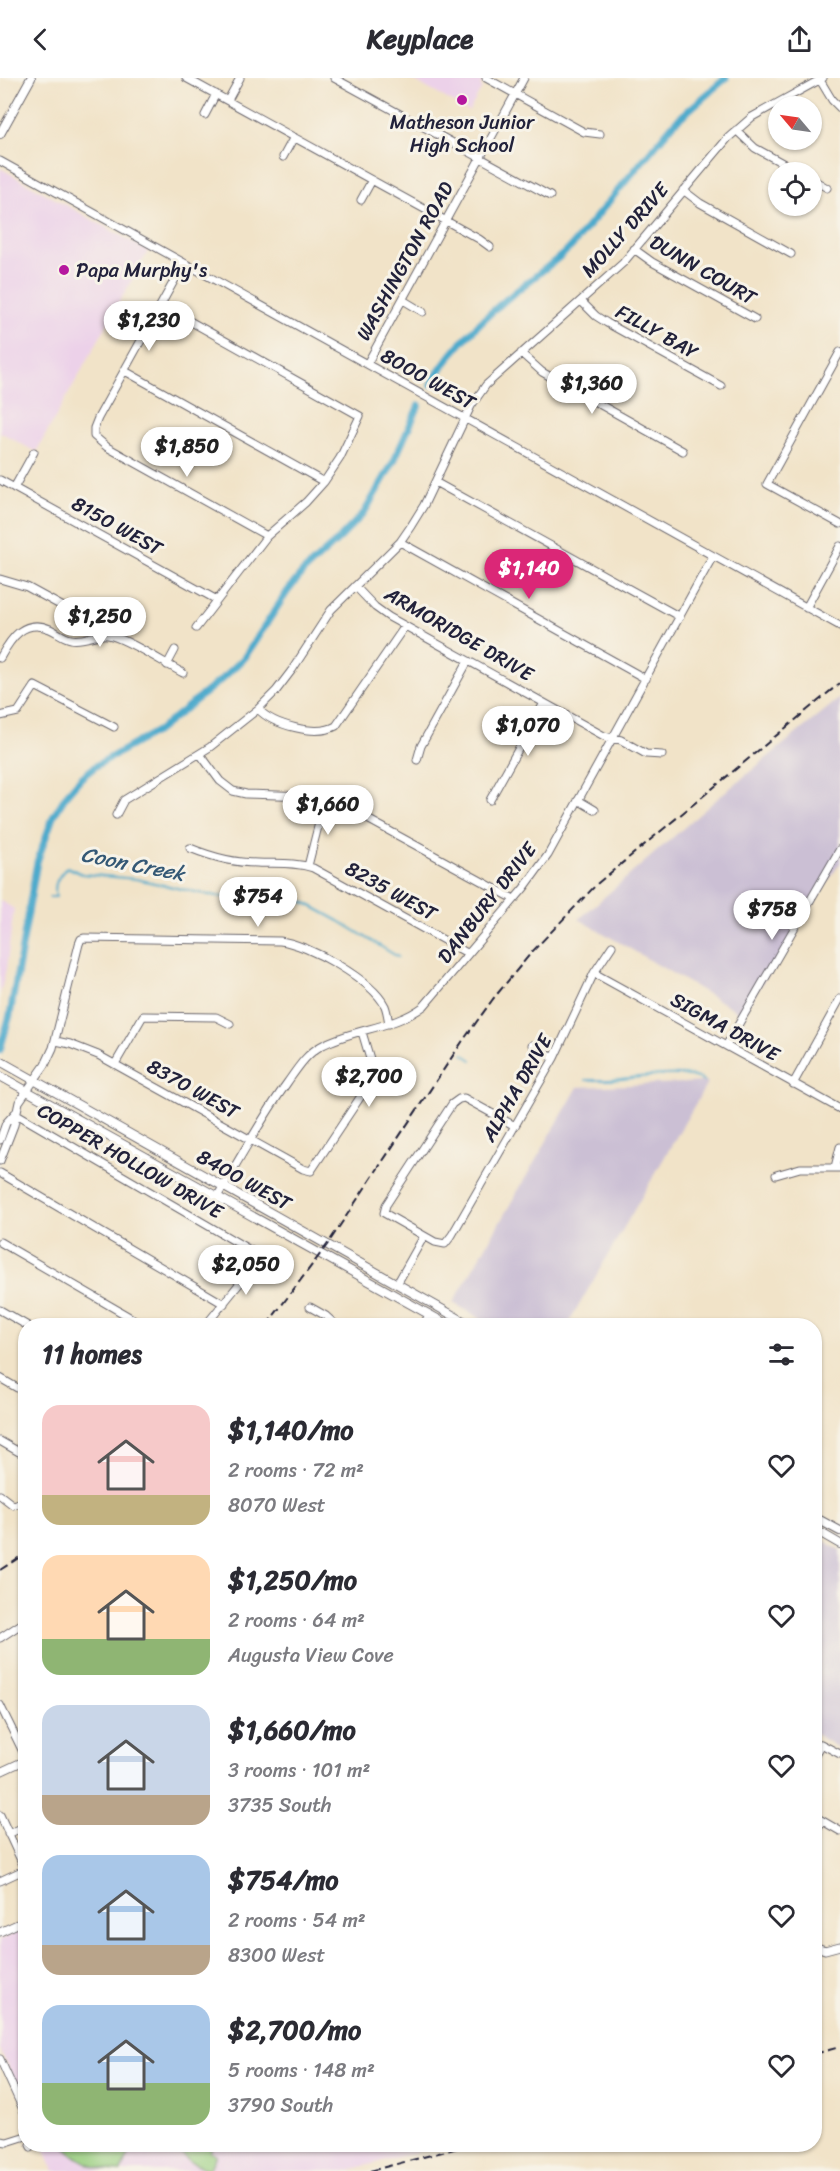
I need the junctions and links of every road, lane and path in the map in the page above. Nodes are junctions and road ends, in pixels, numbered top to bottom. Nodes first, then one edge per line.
1 (31, 78) edge
2 (186, 78) edge
3 (240, 78) edge
4 (334, 78) edge
5 (486, 78) edge
6 (524, 78) edge
7 (822, 79) edge
8 (216, 94) junction
9 (515, 94) junction
10 (228, 100) junction
11 (840, 108) edge
12 (205, 115) dead end
13 (736, 130) junction
14 (0, 134) edge
15 (600, 134) dead end
16 (294, 137) junction
17 (283, 157) dead end
18 (480, 159) junction
19 (0, 161) edge
20 (781, 162) edge
21 (372, 180) junction
22 (822, 185) edge
23 (827, 188) dead end
24 (683, 190) junction
25 (550, 196) dead end
26 (362, 200) dead end
27 (446, 221) junction
28 (490, 247) dead end
29 (634, 249) junction
30 (791, 254) dead end
31 (184, 263) junction
32 (403, 300) junction
33 (581, 301) junction
34 (161, 305) junction
35 (423, 312) dead end
36 (755, 319) dead end
37 (840, 352) edge
38 (521, 353) junction
39 (367, 364) junction
40 (125, 371) junction
41 (721, 386) dead end
42 (465, 419) junction
43 (683, 451) dead end
44 (34, 452) dead end
45 (0, 480) edge
46 (324, 482) junction
47 (435, 482) junction
48 (14, 488) junction
49 (840, 524) edge
50 (267, 536) junction
51 (400, 542) junction
52 (840, 546) edge
53 (713, 556) junction
54 (0, 579) edge
55 (355, 586) junction
56 (217, 600) junction
57 (806, 608) junction
58 (680, 617) junction
59 (89, 621) dead end
60 (405, 626) junction
61 (840, 626) edge
62 (196, 628) dead end
63 (175, 650) dead end
64 (0, 658) edge
65 (468, 661) junction
66 (166, 665) junction
67 (183, 674) dead end
68 (646, 679) junction
69 (544, 703) junction
70 (258, 709) junction
71 (0, 716) edge
72 (114, 727) dead end
73 (613, 738) junction
74 (200, 754) junction
75 (662, 755) dead end
76 (417, 760) dead end
77 (325, 799) junction
78 (490, 800) dead end
79 (578, 800) junction
80 (596, 810) dead end
81 (116, 815) dead end
82 (190, 848) dead end
83 (840, 849) edge
84 (308, 866) junction
85 (514, 899) junction
86 (612, 945) dead end
87 (467, 952) junction
88 (594, 973) junction
89 (840, 999) edge
90 (230, 1024) dead end
91 (389, 1024) junction
92 (362, 1032) junction
93 (56, 1041) junction
94 (532, 1045) dead end
95 (726, 1046) junction
96 (554, 1058) junction
97 (0, 1061) edge
98 (115, 1064) junction
99 (0, 1076) edge
100 (33, 1080) junction
101 (793, 1084) junction
102 (26, 1090) junction
103 (840, 1109) edge
104 (15, 1113) junction
105 (515, 1126) junction
106 (250, 1139) junction
107 (0, 1140) edge
108 (840, 1146) edge
109 (0, 1161) edge
110 (837, 1167) edge
111 (0, 1173) edge
112 (776, 1175) dead end
113 (223, 1187) junction
114 (217, 1197) junction
115 (424, 1236) junction
116 (0, 1242) edge
117 (397, 1284) junction
118 (224, 1304) junction
119 (310, 1307) dead end
120 (0, 1310) edge
121 (429, 1315) junction
122 (131, 1318) edge
123 (212, 1318) edge
124 (328, 1318) edge
125 (427, 1318) edge
126 (435, 1318) edge
127 (458, 1318) edge
128 (18, 1320) edge
129 (0, 1378) edge
130 (18, 1388) edge
131 (2, 1442) edge
132 (0, 1451) edge
133 (18, 1451) edge
134 (0, 1495) edge
135 (18, 1503) edge
136 (822, 1521) edge
137 (840, 1531) edge
138 (822, 1534) edge
139 (840, 1544) edge
140 (18, 1627) edge
141 (0, 1638) edge
142 (0, 1705) edge
143 (18, 1742) edge
144 (822, 1745) edge
145 (840, 1755) edge
146 (18, 1763) edge
147 (0, 1772) edge
148 (0, 1815) edge
149 (822, 1821) edge
150 (18, 1830) edge
151 (840, 1831) edge
152 (8, 1834) junction
153 (18, 1855) edge
154 (18, 1873) edge
155 (0, 1881) edge
156 (18, 1924) edge
157 (0, 1932) edge
158 (840, 1946) edge
159 (822, 1949) edge
160 (0, 2059) edge
161 (18, 2098) edge
162 (18, 2139) edge
163 (0, 2141) edge

1 - 14 main road
2 - 8 street
3 - 10 street
4 - 18 street
5 - 9 street
6 - 9 street, WASHINGTON ROAD
7 - 11 street
7 - 13 street, MOLLY DRIVE
8 - 10 street
8 - 12 street
9 - 15 street
9 - 18 street, WASHINGTON ROAD
10 - 16 street
13 - 20 street
13 - 24 street, MOLLY DRIVE
16 - 17 street
16 - 21 street
18 - 25 street
18 - 27 street, WASHINGTON ROAD
19 - 31 street, 8000 WEST
21 - 26 street
21 - 27 street
22 - 23 street
24 - 29 street, MOLLY DRIVE
24 - 30 street
27 - 28 street
27 - 32 street, WASHINGTON ROAD
29 - 33 street, MOLLY DRIVE
29 - 36 street, DUNN COURT
31 - 34 street
31 - 39 street, 8000 WEST
32 - 35 street
32 - 39 street, WASHINGTON ROAD
33 - 38 street, MOLLY DRIVE
33 - 41 street, FILLY BAY
34 - 40 street
34 - 46 street
37 - 49 street
38 - 42 street, MOLLY DRIVE
38 - 43 street
39 - 42 street, 8000 WEST
40 - 46 street
40 - 50 street
42 - 47 street, MOLLY DRIVE
42 - 53 street, 8000 WEST
44 - 48 street
45 - 48 street, 8150 WEST
46 - 50 street
47 - 51 street, MOLLY DRIVE
47 - 58 street
48 - 56 street, 8150 WEST
50 - 56 street
51 - 55 street, MOLLY DRIVE
51 - 68 street
52 - 57 street
53 - 57 street, 8000 WEST
53 - 58 street, DANBURY DRIVE
54 - 59 street
55 - 60 street, ARMORIDGE DRIVE
55 - 70 street, MOLLY DRIVE
56 - 62 street
57 - 61 street, 8000 WEST
58 - 68 street, DANBURY DRIVE
60 - 65 street, ARMORIDGE DRIVE
60 - 70 street
63 - 66 street
64 - 66 street
65 - 69 street, ARMORIDGE DRIVE
65 - 76 street
66 - 67 street
68 - 73 street, DANBURY DRIVE
69 - 73 street, ARMORIDGE DRIVE
69 - 78 street
70 - 74 street, MOLLY DRIVE
71 - 72 street
73 - 75 street, ARMORIDGE DRIVE
73 - 79 street, DANBURY DRIVE
74 - 77 street
74 - 81 street, MOLLY DRIVE
77 - 84 street
77 - 85 street
79 - 80 street
79 - 85 street, DANBURY DRIVE
82 - 84 street, 8235 WEST
83 - 95 street
84 - 87 street, 8235 WEST
85 - 87 street, DANBURY DRIVE
86 - 88 street, ALPHA DRIVE
87 - 91 street, DANBURY DRIVE
88 - 95 street, SIGMA DRIVE
88 - 96 street, ALPHA DRIVE
89 - 101 street
90 - 98 street
91 - 92 street, DANBURY DRIVE
91 - 93 street
92 - 106 street, DANBURY DRIVE
92 - 106 street, 8370 WEST
93 - 98 street, 8370 WEST
93 - 100 street
94 - 96 street
95 - 101 street, SIGMA DRIVE
96 - 105 street, ALPHA DRIVE
97 - 100 main road, 8400 WEST
98 - 106 street, 8370 WEST
99 - 102 main road, 8400 WEST
100 - 102 street
100 - 113 main road, 8400 WEST
101 - 103 street, SIGMA DRIVE
102 - 104 street
102 - 114 main road, 8400 WEST
104 - 107 street
104 - 109 street
104 - 118 street, COPPER HOLLOW DRIVE
105 - 115 street, ALPHA DRIVE
105 - 115 street
106 - 113 street, DANBURY DRIVE
108 - 110 street
110 - 112 street
111 - 118 street
113 - 114 street, DANBURY DRIVE
113 - 117 main road, 8400 WEST
114 - 121 main road, 8400 WEST
115 - 117 street
116 - 122 street
117 - 127 main road, 8400 WEST
118 - 123 street
119 - 124 street
120 - 128 street
121 - 125 street
121 - 126 main road, 8400 WEST
129 - 130 street
131 - 132 street
131 - 133 street
134 - 135 street
136 - 137 main road
138 - 139 main road
140 - 141 street
142 - 143 street
144 - 145 street
146 - 147 street
148 - 152 street
149 - 151 street
150 - 152 street
152 - 153 street
154 - 155 street
156 - 157 street
158 - 159 street
160 - 161 street
162 - 163 street

